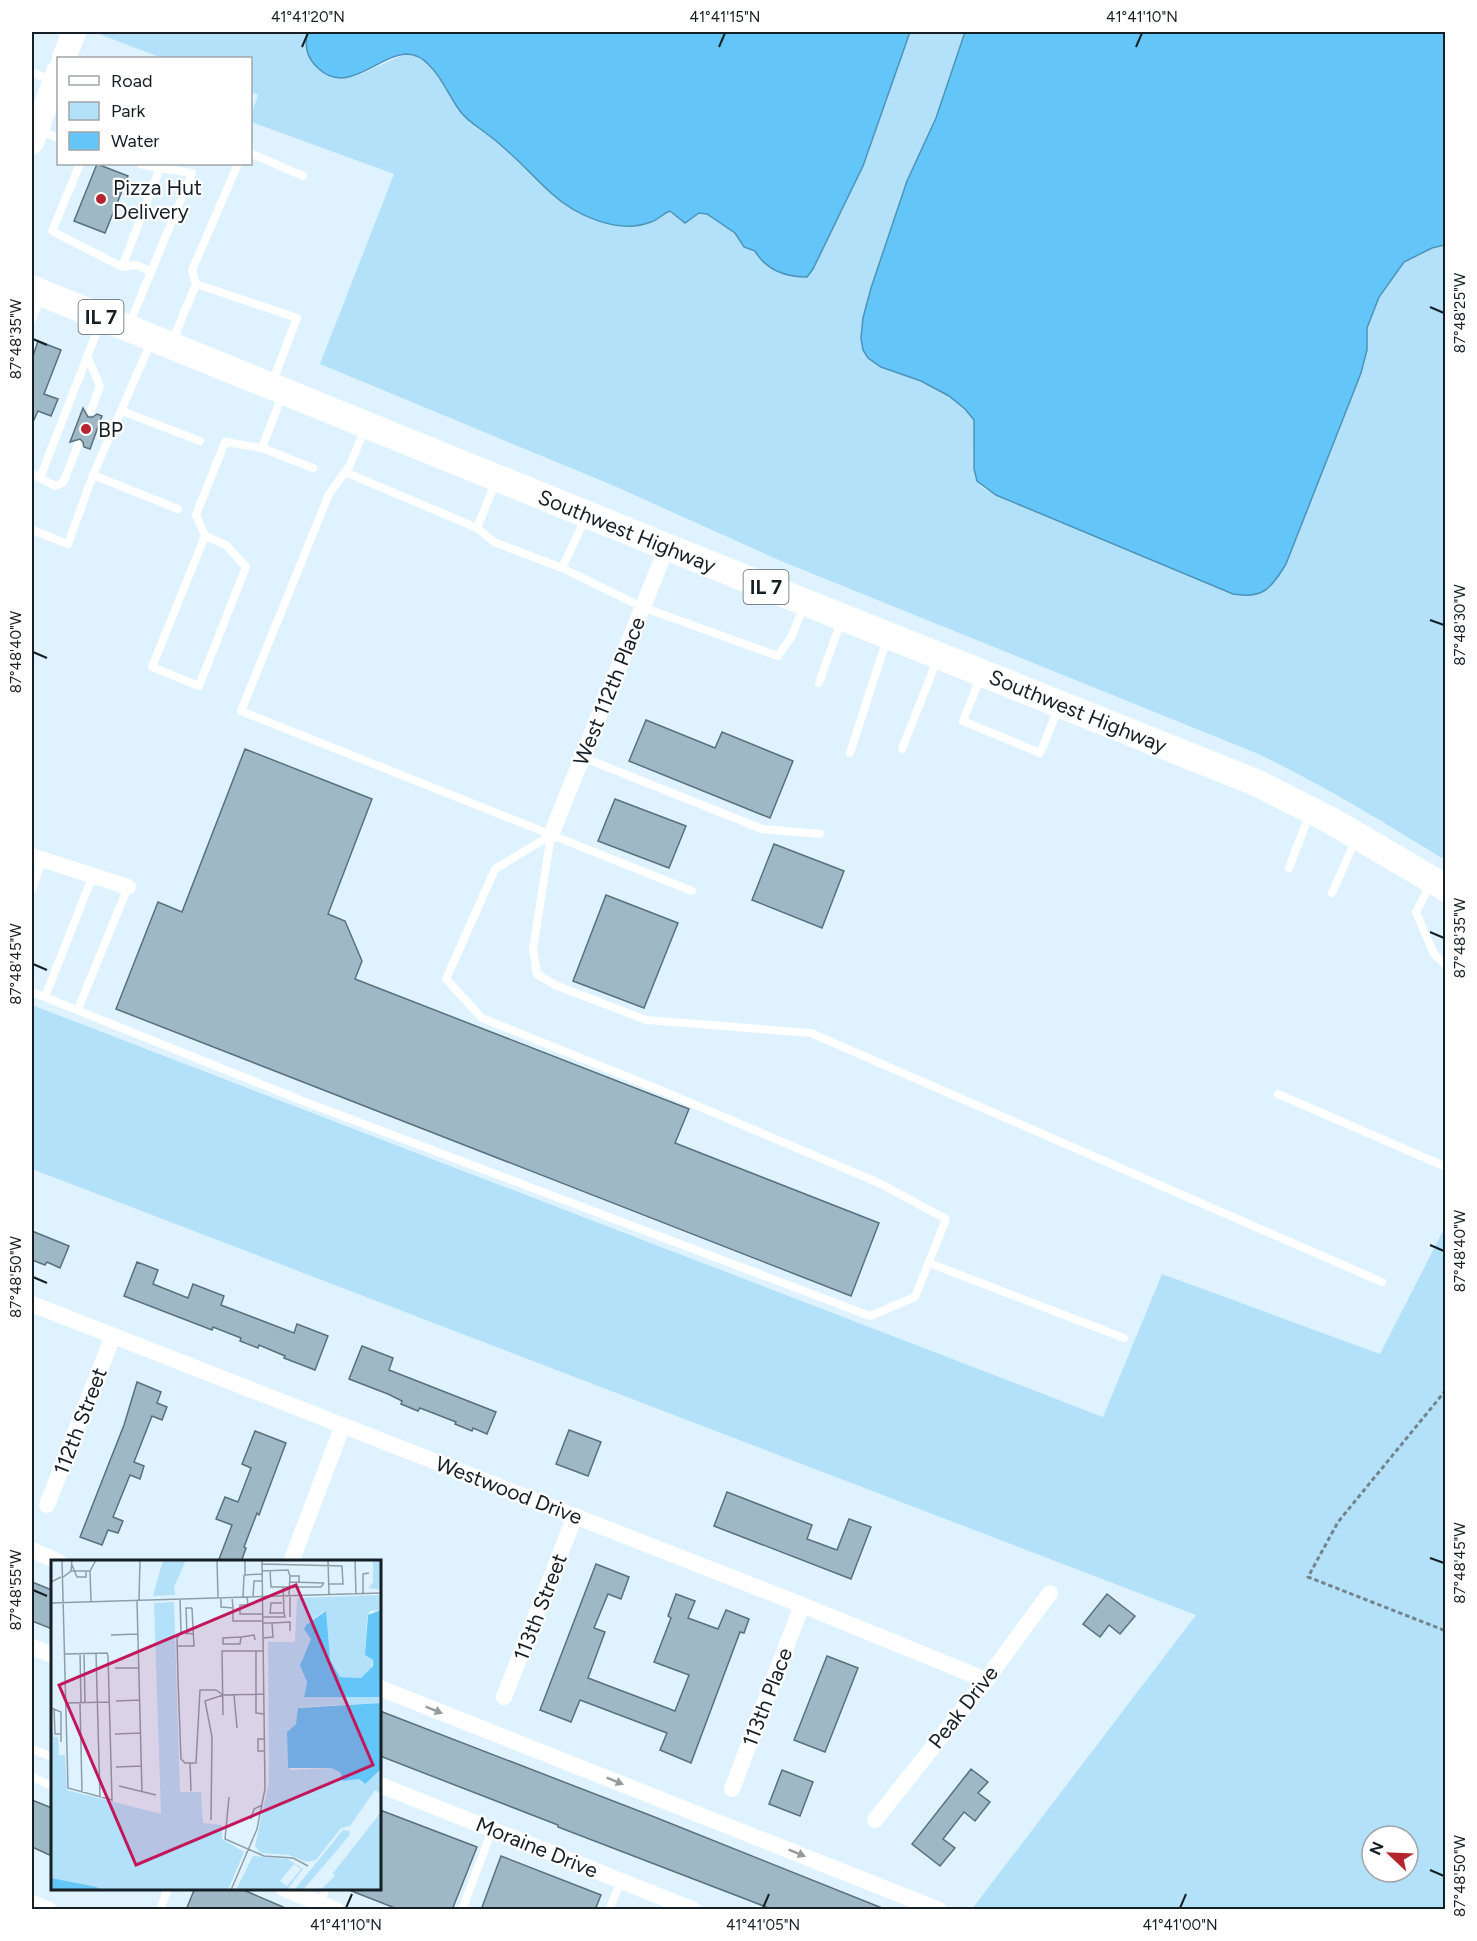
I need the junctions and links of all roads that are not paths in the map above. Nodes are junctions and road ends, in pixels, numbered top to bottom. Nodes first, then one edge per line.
1 (74, 32) edge
2 (64, 57) edge
3 (32, 72) edge
4 (57, 75) edge
5 (57, 78) edge
6 (40, 134) edge
7 (252, 154) edge
8 (80, 165) edge
9 (145, 165) edge
10 (238, 165) edge
11 (160, 168) junction
12 (303, 176) dead end
13 (122, 267) junction
14 (151, 272) junction
15 (196, 284) junction
16 (37, 291) edge
17 (102, 318) junction
18 (32, 319) edge
19 (150, 337) junction
20 (87, 356) junction
21 (277, 389) junction
22 (92, 411) dead end
23 (122, 411) junction
24 (367, 425) junction
25 (200, 441) dead end
26 (78, 445) dead end
27 (262, 448) junction
28 (313, 468) dead end
29 (345, 472) junction
30 (93, 475) junction
31 (36, 476) edge
32 (497, 478) junction
33 (178, 509) dead end
34 (587, 515) junction
35 (477, 528) junction
36 (32, 530) edge
37 (205, 536) junction
38 (667, 547) junction
39 (561, 568) junction
40 (805, 602) junction
41 (642, 607) junction
42 (842, 617) junction
43 (889, 635) junction
44 (939, 655) junction
45 (982, 673) junction
46 (819, 683) dead end
47 (1061, 704) junction
48 (902, 749) dead end
49 (850, 753) dead end
50 (582, 758) junction
51 (1311, 810) junction
52 (551, 834) junction
53 (819, 834) dead end
54 (1358, 836) junction
55 (37, 858) edge
56 (1289, 867) dead end
57 (93, 875) junction
58 (1439, 884) edge
59 (128, 887) joint
60 (32, 889) edge
61 (692, 891) dead end
62 (1332, 893) dead end
63 (1446, 965) edge
64 (32, 992) edge
65 (45, 997) junction
66 (78, 1009) junction
67 (1278, 1094) dead end
68 (1446, 1167) edge
69 (929, 1263) junction
70 (1382, 1282) dead end
71 (32, 1304) edge
72 (113, 1336) junction
73 (1124, 1338) dead end
74 (343, 1425) junction
75 (47, 1505) dead end
76 (575, 1516) junction
77 (32, 1550) edge
78 (54, 1560) edge
79 (292, 1560) edge
80 (1050, 1593) dead end
81 (802, 1605) junction
82 (32, 1647) edge
83 (51, 1656) edge
84 (986, 1680) junction
85 (381, 1688) edge
86 (504, 1697) dead end
87 (32, 1749) edge
88 (51, 1757) edge
89 (32, 1777) edge
90 (381, 1785) edge
91 (51, 1786) edge
92 (732, 1789) dead end
93 (875, 1820) dead end
94 (492, 1830) junction
95 (621, 1881) junction
96 (167, 1890) edge
97 (290, 1890) edge
98 (328, 1900) edge
99 (32, 1903) edge
100 (49, 1910) edge
101 (160, 1910) edge
102 (462, 1910) edge
103 (609, 1910) edge
104 (694, 1910) edge
105 (939, 1910) edge

1 - 2 main road
3 - 4 lane
5 - 6 main road
7 - 12 lane
8 - 13 lane
9 - 11 lane
10 - 15 lane
11 - 13 lane
11 - 14 lane
13 - 14 lane
14 - 19 lane
15 - 19 lane
15 - 21 lane
16 - 17 main road, Southwest Highway / IL 7
16 - 18 lane
17 - 19 main road, Southwest Highway / IL 7
17 - 20 lane
19 - 21 main road, Southwest Highway / IL 7
19 - 23 lane
20 - 22 lane
20 - 31 lane
21 - 24 main road, Southwest Highway / IL 7
21 - 27 lane
23 - 25 lane
23 - 30 lane
24 - 29 lane
24 - 32 main road, Southwest Highway / IL 7
26 - 31 lane
27 - 28 lane
27 - 37 lane
29 - 35 lane
29 - 52 lane
30 - 33 lane
30 - 36 lane
32 - 34 main road, Southwest Highway / IL 7
32 - 35 lane
34 - 38 main road, Southwest Highway / IL 7
34 - 39 lane
35 - 39 lane
37 - 37 lane
38 - 40 main road, Southwest Highway / IL 7
38 - 41 street, West 112th Place
39 - 41 lane
40 - 41 lane
40 - 42 main road, Southwest Highway / IL 7
41 - 50 street, West 112th Place
42 - 43 main road, Southwest Highway / IL 7
42 - 46 lane
43 - 44 main road, Southwest Highway / IL 7
43 - 49 lane
44 - 45 main road, Southwest Highway / IL 7
44 - 48 lane
45 - 47 main road, Southwest Highway / IL 7
45 - 47 lane
47 - 51 main road, Southwest Highway / IL 7
50 - 52 street, West 112th Place
50 - 53 lane
51 - 54 main road, Southwest Highway / IL 7
51 - 56 lane
52 - 61 lane
52 - 69 lane
52 - 70 lane
54 - 58 main road, Southwest Highway / IL 7
54 - 62 lane
55 - 57 street
55 - 60 lane
57 - 59 street
57 - 65 lane
58 - 63 lane
59 - 66 lane
64 - 65 lane
65 - 66 lane
66 - 69 lane
67 - 68 lane
69 - 73 lane
71 - 72 street, Westwood Drive
72 - 74 street, Westwood Drive
72 - 75 street, 112th Street
74 - 76 street, Westwood Drive
74 - 79 street
76 - 81 street, Westwood Drive
76 - 86 street, 113th Street
77 - 78 street
80 - 84 street, Peak Drive
81 - 84 street, Westwood Drive
81 - 92 street, 113th Place
82 - 83 street
84 - 93 street, Peak Drive
85 -> 105 street
87 - 88 lane
89 - 91 lane
90 - 94 street, Moraine Drive
94 - 95 street, Moraine Drive
94 - 102 lane
95 - 103 lane
95 - 104 street, Moraine Drive
96 - 101 lane
97 - 98 street
99 - 100 street

